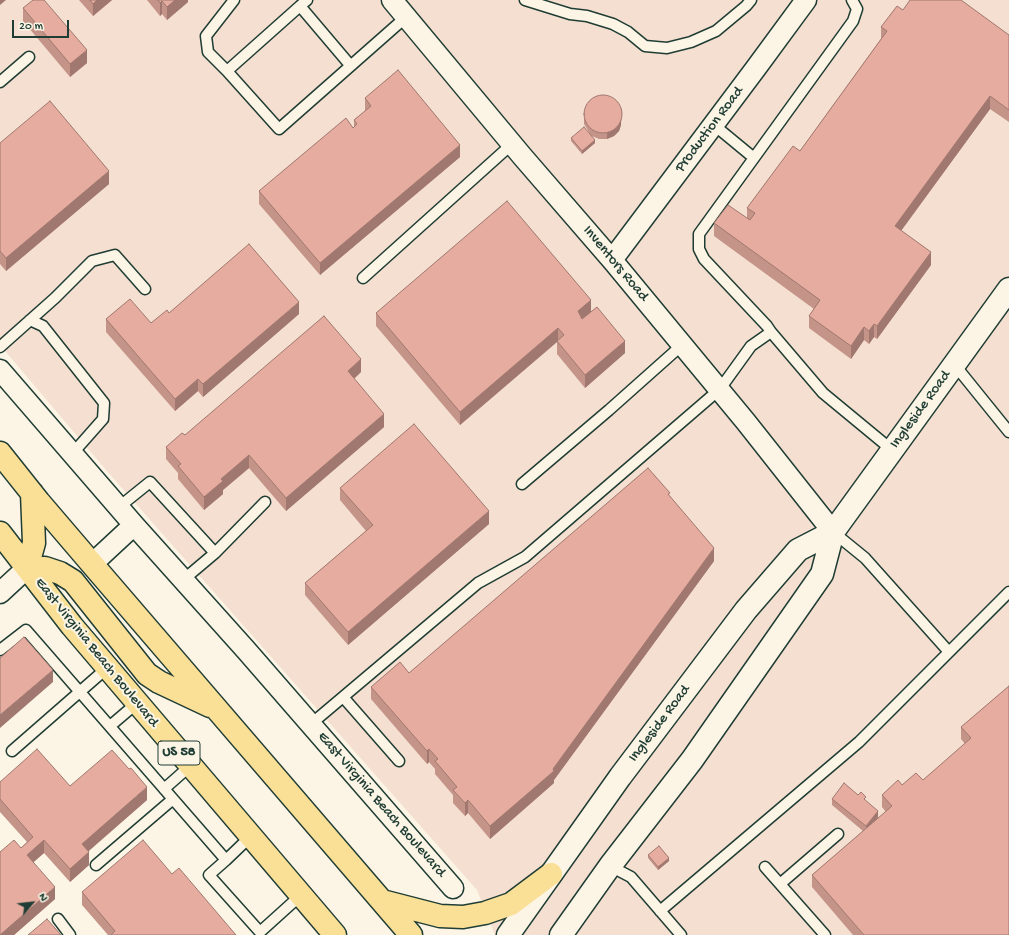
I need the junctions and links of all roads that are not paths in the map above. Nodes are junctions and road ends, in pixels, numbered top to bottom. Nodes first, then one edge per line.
1 (234, 0) edge
2 (392, 0) edge
3 (525, 0) edge
4 (751, 0) edge
5 (806, 0) edge
6 (852, 0) edge
7 (303, 3) edge
8 (406, 17) junction
9 (29, 56) dead end
10 (350, 65) junction
11 (227, 71) junction
12 (0, 82) edge
13 (714, 125) junction
14 (512, 144) junction
15 (754, 158) junction
16 (612, 260) junction
17 (364, 278) dead end
18 (145, 289) dead end
19 (1009, 289) edge
20 (30, 320) junction
21 (771, 332) junction
22 (682, 345) junction
23 (0, 347) edge
24 (954, 364) junction
25 (0, 370) edge
26 (720, 389) junction
27 (1009, 432) edge
28 (892, 450) junction
29 (0, 453) edge
30 (73, 453) junction
31 (522, 484) dead end
32 (32, 493) junction
33 (265, 502) dead end
34 (119, 507) junction
35 (134, 525) junction
36 (833, 532) junction
37 (0, 534) edge
38 (215, 553) junction
39 (92, 564) junction
40 (27, 568) junction
41 (183, 580) junction
42 (1009, 592) edge
43 (0, 593) edge
44 (0, 650) edge
45 (948, 652) junction
46 (107, 668) junction
47 (80, 692) junction
48 (343, 697) junction
49 (137, 703) junction
50 (216, 709) junction
51 (311, 724) junction
52 (110, 726) junction
53 (12, 751) dead end
54 (399, 761) dead end
55 (190, 766) junction
56 (164, 789) junction
57 (173, 799) junction
58 (838, 834) dead end
59 (250, 836) junction
60 (226, 860) junction
61 (96, 865) dead end
62 (610, 866) junction
63 (765, 867) dead end
64 (551, 874) junction
65 (780, 884) junction
66 (453, 888) dead end
67 (301, 895) junction
68 (382, 901) junction
69 (660, 911) junction
70 (58, 919) dead end
71 (261, 934) edge
72 (70, 935) edge
73 (335, 935) edge
74 (411, 935) edge
75 (508, 935) edge
76 (561, 935) edge
77 (681, 935) edge
78 (825, 935) edge

1 - 11 lane
2 - 8 street, Inventors Road
3 - 4 lane
5 - 13 street, Production Road
6 - 15 lane
7 - 10 lane
7 - 11 lane
8 - 10 lane
8 - 14 street, Inventors Road
9 - 12 lane
10 - 11 lane
13 - 15 lane
13 - 16 street, Production Road
14 - 16 street, Inventors Road
14 - 17 lane
15 - 21 lane
16 - 22 street, Inventors Road
18 - 20 lane
19 - 24 street, Ingleside Road
20 - 23 lane
20 - 30 lane
21 - 26 lane
21 - 28 lane
22 - 26 street, Inventors Road
22 - 31 lane
24 - 27 lane
24 - 28 street, Ingleside Road
25 - 30 street, East Virginia Beach Boulevard
26 - 36 street, Inventors Road
26 - 48 lane
28 - 36 street, Ingleside Road
29 - 32 main road
30 - 34 street, East Virginia Beach Boulevard
32 - 39 main road
32 - 40 main road
33 - 38 lane
34 - 35 street, East Virginia Beach Boulevard
34 - 38 lane
35 - 39 street
35 - 41 street, East Virginia Beach Boulevard
36 - 45 lane
36 - 62 street, Ingleside Road
36 - 64 street, Ingleside Road
37 - 40 main road, East Virginia Beach Boulevard / US 58
38 - 41 lane
39 - 50 main road
40 - 43 street
40 - 46 main road, East Virginia Beach Boulevard / US 58
40 - 50 main road
41 - 51 street, East Virginia Beach Boulevard
42 - 45 lane
44 - 47 lane
45 - 69 lane
46 - 47 lane
46 - 49 main road, East Virginia Beach Boulevard / US 58
47 - 52 lane
47 - 53 lane
48 - 51 lane
48 - 54 lane
49 - 52 lane
49 - 55 main road, East Virginia Beach Boulevard / US 58
50 - 68 main road
51 - 66 street, East Virginia Beach Boulevard
52 - 56 lane
55 - 56 lane
55 - 59 main road, East Virginia Beach Boulevard / US 58
56 - 57 lane
57 - 60 lane
57 - 61 lane
58 - 65 lane
59 - 60 lane
59 - 67 main road, East Virginia Beach Boulevard / US 58
60 - 71 lane
62 - 69 lane
62 - 76 street, Ingleside Road
63 - 65 lane
64 - 68 main road
64 - 75 street, Ingleside Road
65 - 78 lane
67 - 71 lane
67 - 73 main road, East Virginia Beach Boulevard / US 58
68 - 74 main road
69 - 77 lane
70 - 72 lane

